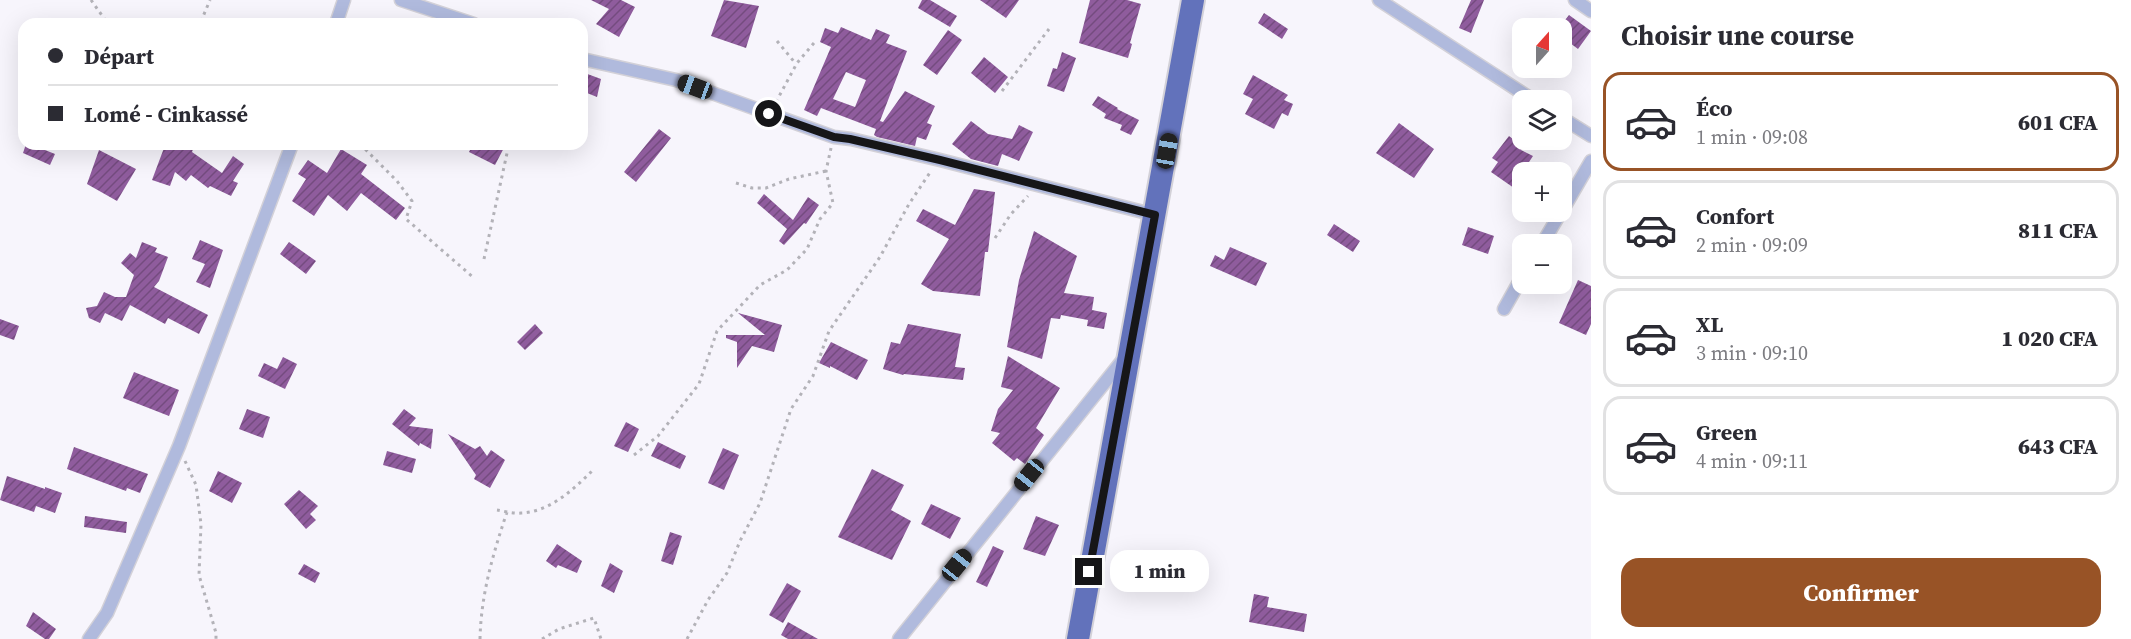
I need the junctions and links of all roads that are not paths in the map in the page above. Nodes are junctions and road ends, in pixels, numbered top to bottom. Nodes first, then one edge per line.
1 (345, 0) edge
2 (401, 0) edge
3 (1193, 0) edge
4 (1379, 0) edge
5 (1575, 0) edge
6 (1591, 11) edge
7 (338, 18) edge
8 (456, 18) edge
9 (588, 60) edge
10 (1518, 90) edge
11 (1572, 124) edge
12 (1591, 136) edge
13 (290, 150) edge
14 (1591, 161) edge
15 (1572, 193) edge
16 (1155, 215) junction
17 (1512, 294) edge
18 (1504, 309) dead end
19 (1130, 350) junction
20 (89, 639) edge
21 (899, 639) edge
22 (1078, 639) edge

1 - 7 street
2 - 8 street
3 - 16 highway
4 - 10 street
5 - 6 street
9 - 16 street
11 - 12 street
13 - 20 street
14 - 15 street
16 - 19 highway
17 - 18 street
19 - 21 street
19 - 22 highway

